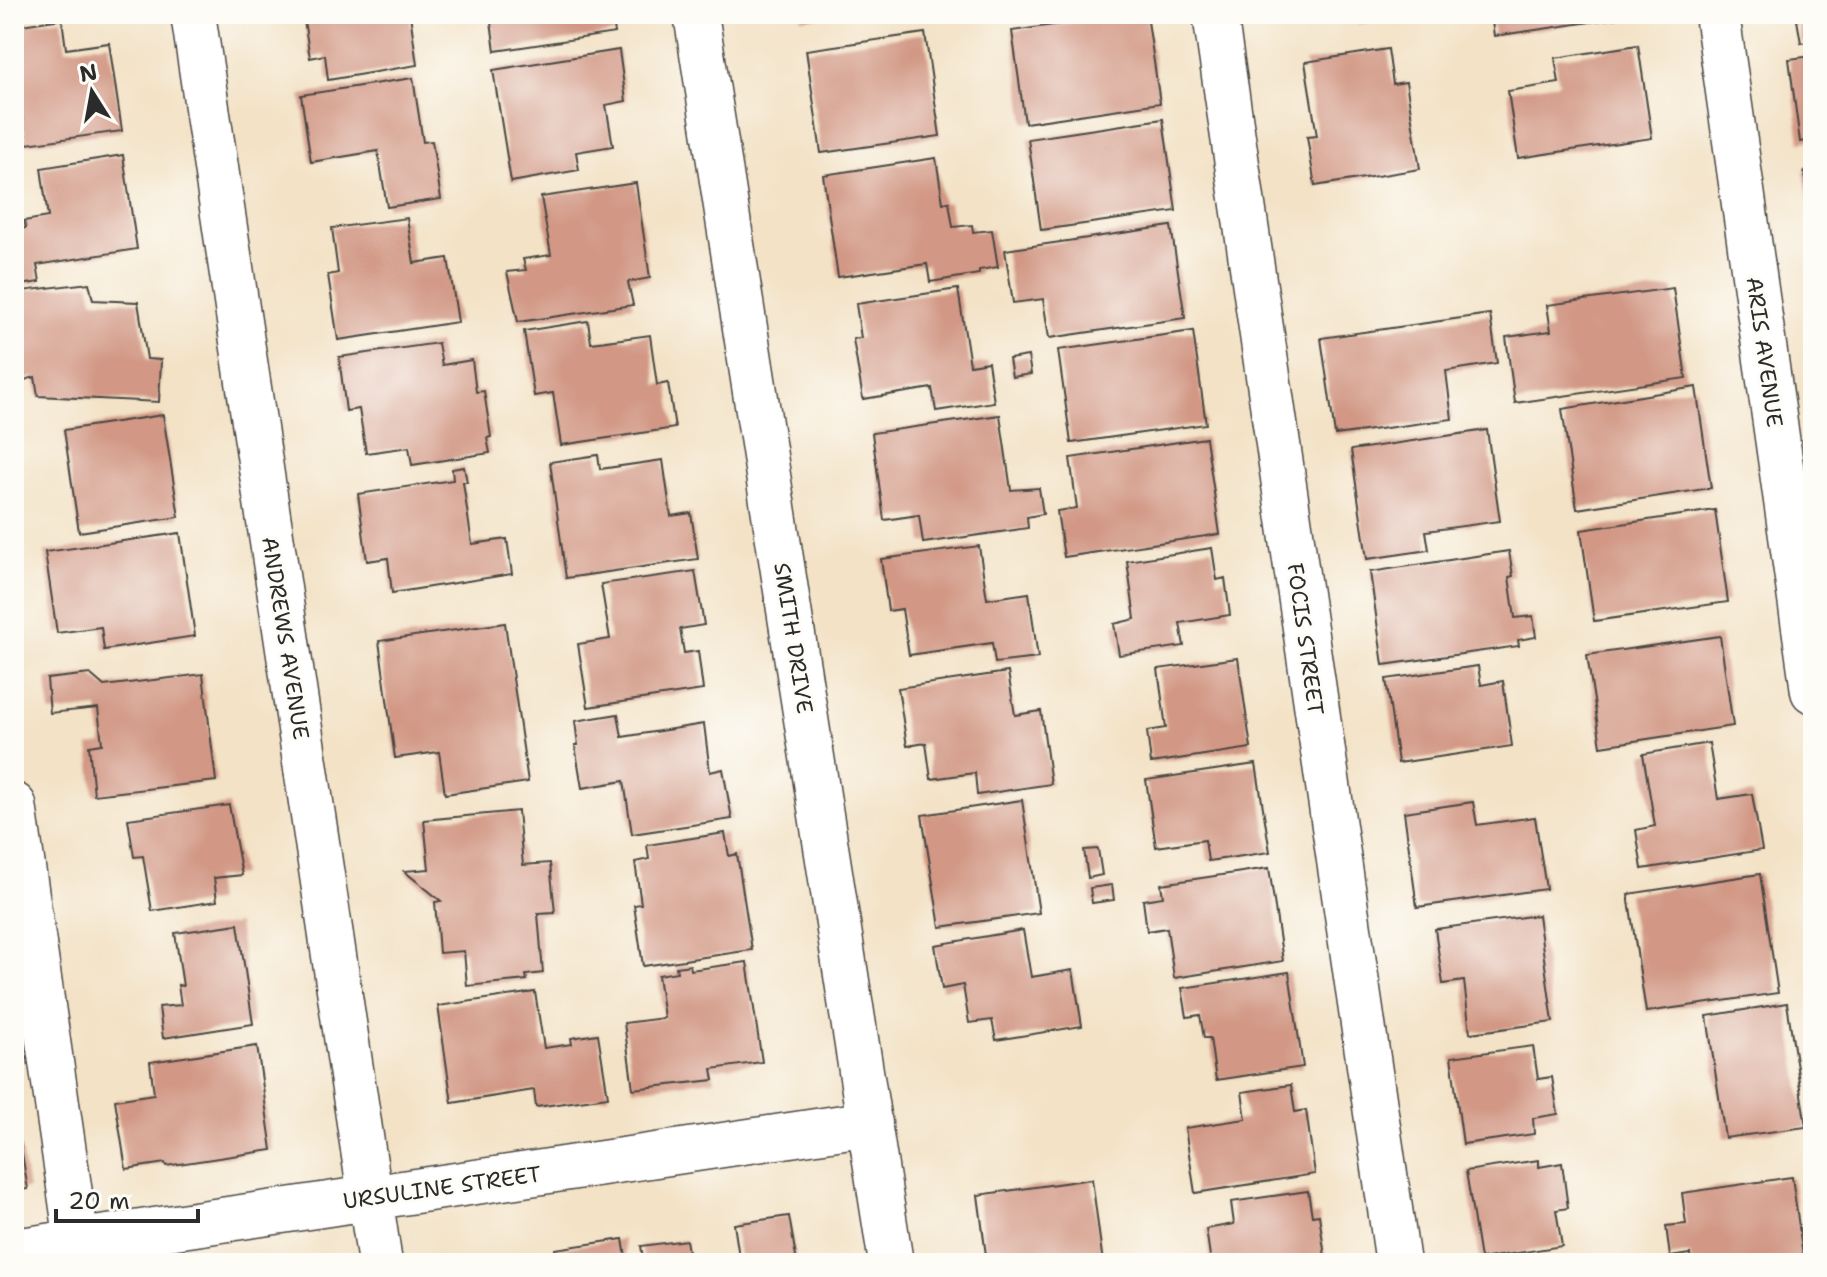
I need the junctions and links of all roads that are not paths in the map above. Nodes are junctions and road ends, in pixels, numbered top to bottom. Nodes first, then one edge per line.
1 (193, 14) edge
2 (696, 14) edge
3 (1215, 14) edge
4 (1717, 14) edge
5 (1813, 691) edge
6 (14, 805) edge
7 (870, 1123) junction
8 (370, 1198) junction
9 (14, 1251) edge
10 (78, 1252) edge
11 (380, 1263) edge
12 (891, 1263) edge
13 (1398, 1263) edge

1 - 8 street, ANDREWS AVENUE
2 - 7 street, SMITH DRIVE
3 - 13 street, FOCIS STREET
4 - 5 street, ARIS AVENUE
6 - 10 street
7 - 8 street, URSULINE STREET
7 - 12 street, SMITH DRIVE
8 - 10 street, URSULINE STREET
8 - 11 street, ANDREWS AVENUE
9 - 10 street, URSULINE STREET

